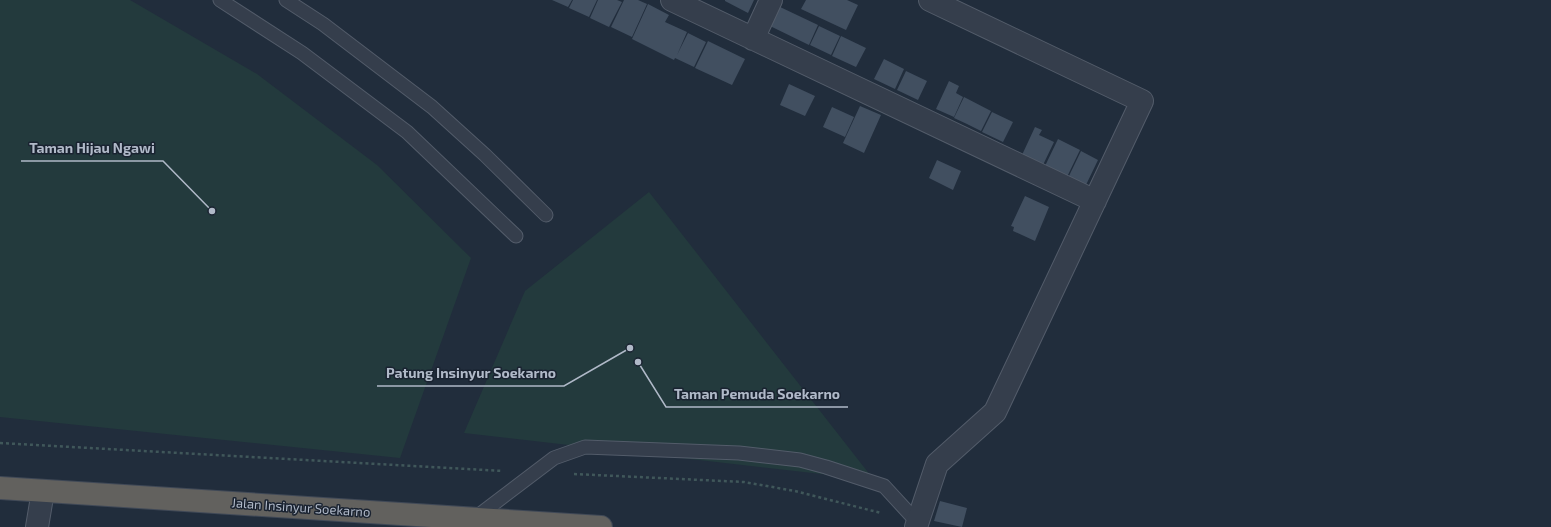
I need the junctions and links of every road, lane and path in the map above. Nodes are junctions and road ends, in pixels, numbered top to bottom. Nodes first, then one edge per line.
1 (220, 0) edge
2 (286, 0) edge
3 (672, 0) edge
4 (771, 0) edge
5 (930, 0) edge
6 (753, 39) junction
7 (1095, 201) junction
8 (546, 215) dead end
9 (516, 236) dead end
10 (0, 443) edge
11 (536, 472) junction
12 (0, 488) edge
13 (43, 491) junction
14 (475, 518) junction
15 (917, 525) edge
16 (37, 527) edge
17 (601, 527) edge

1 - 9 lane
2 - 8 lane
3 - 6 street
4 - 6 street
5 - 7 street
6 - 7 street
7 - 15 street
10 - 11 path
11 - 14 lane
11 - 15 path
11 - 15 lane
12 - 13 highway, Jalan Insinyur Soekarno
13 - 14 highway, Jalan Insinyur Soekarno
13 - 16 street
14 - 17 highway, Jalan Insinyur Soekarno

